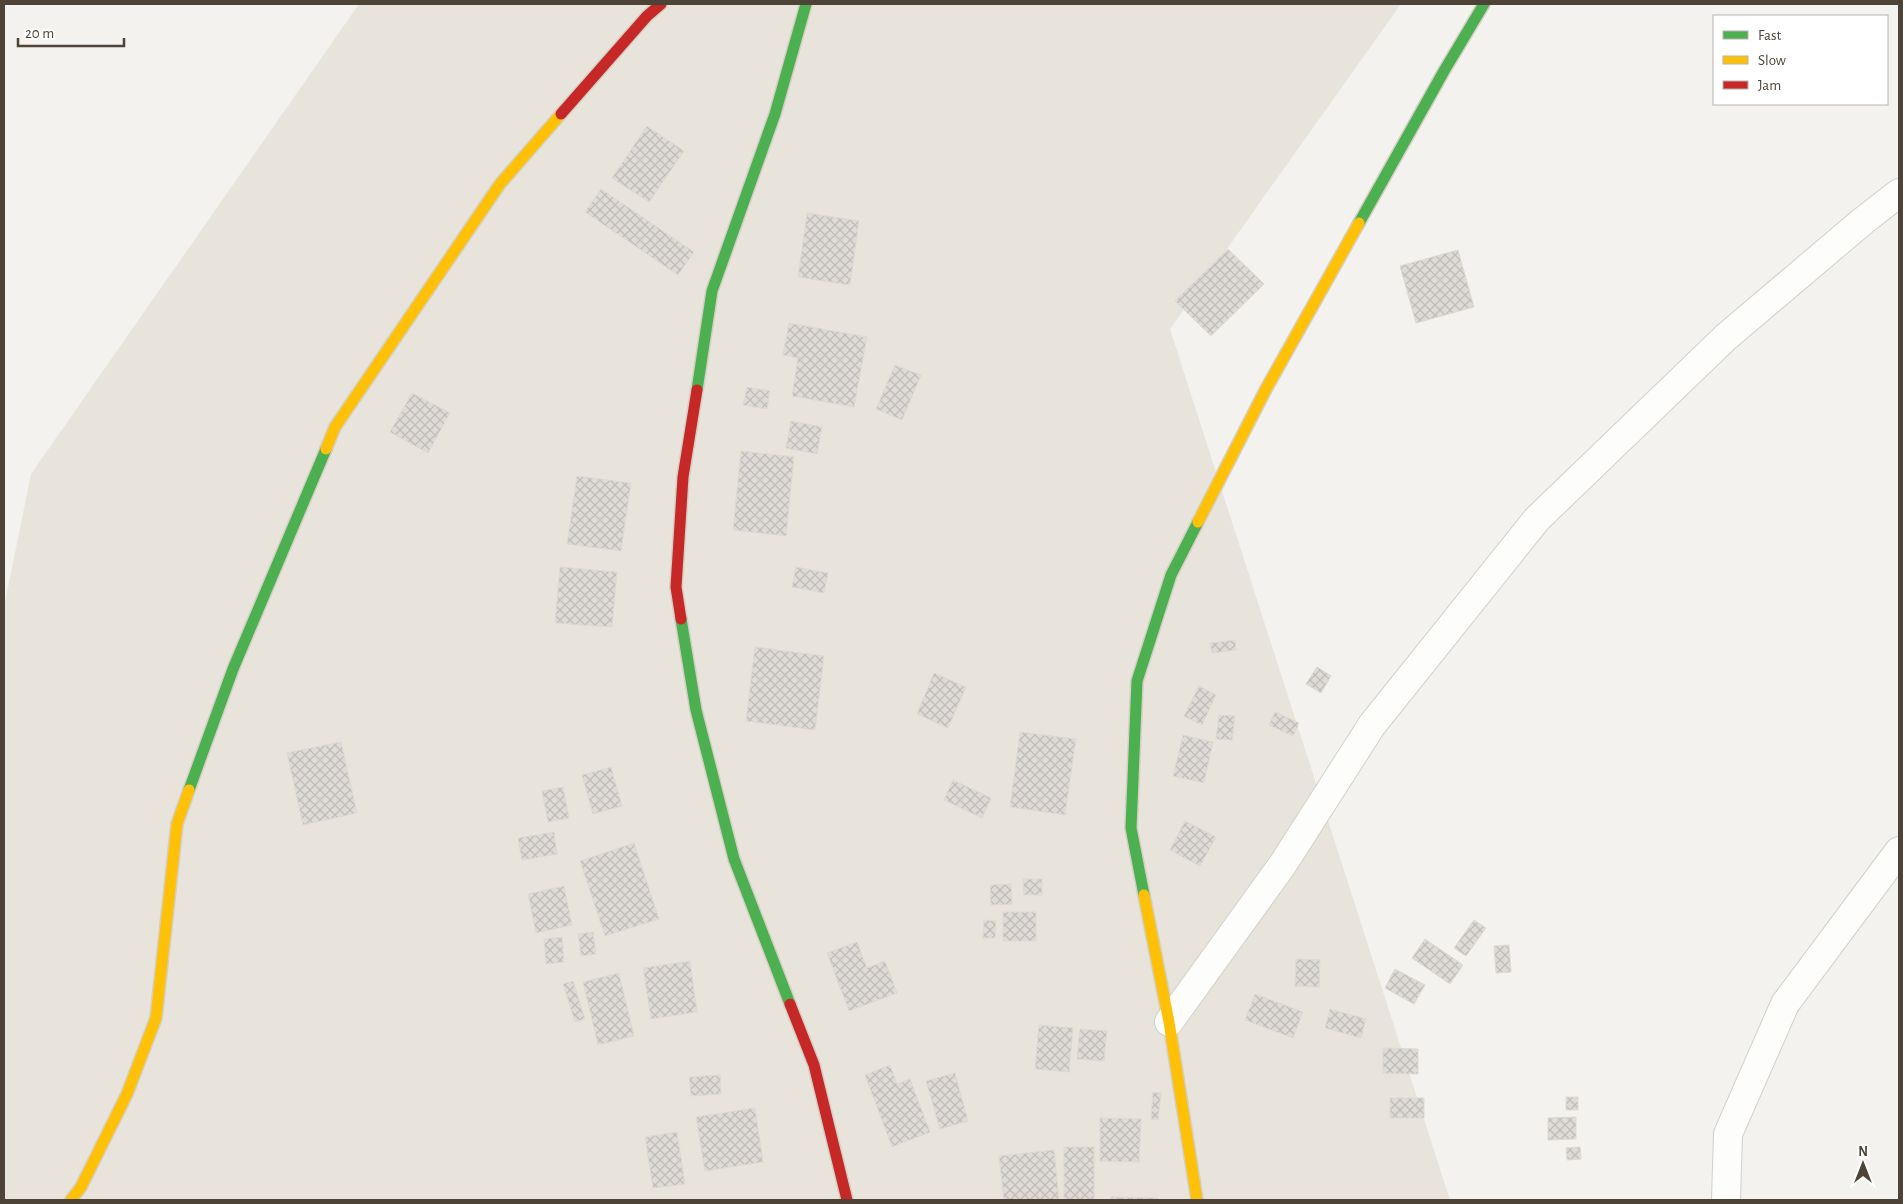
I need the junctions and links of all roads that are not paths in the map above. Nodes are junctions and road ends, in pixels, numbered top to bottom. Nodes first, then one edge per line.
1 (660, 4) edge
2 (806, 4) edge
3 (1484, 4) edge
4 (1899, 193) edge
5 (1899, 851) edge
6 (1169, 1022) junction
7 (71, 1200) edge
8 (847, 1200) edge
9 (1197, 1200) edge
10 (1726, 1200) edge

1 - 7 street
2 - 8 street
3 - 6 street
4 - 6 street
5 - 10 street
6 - 9 street

